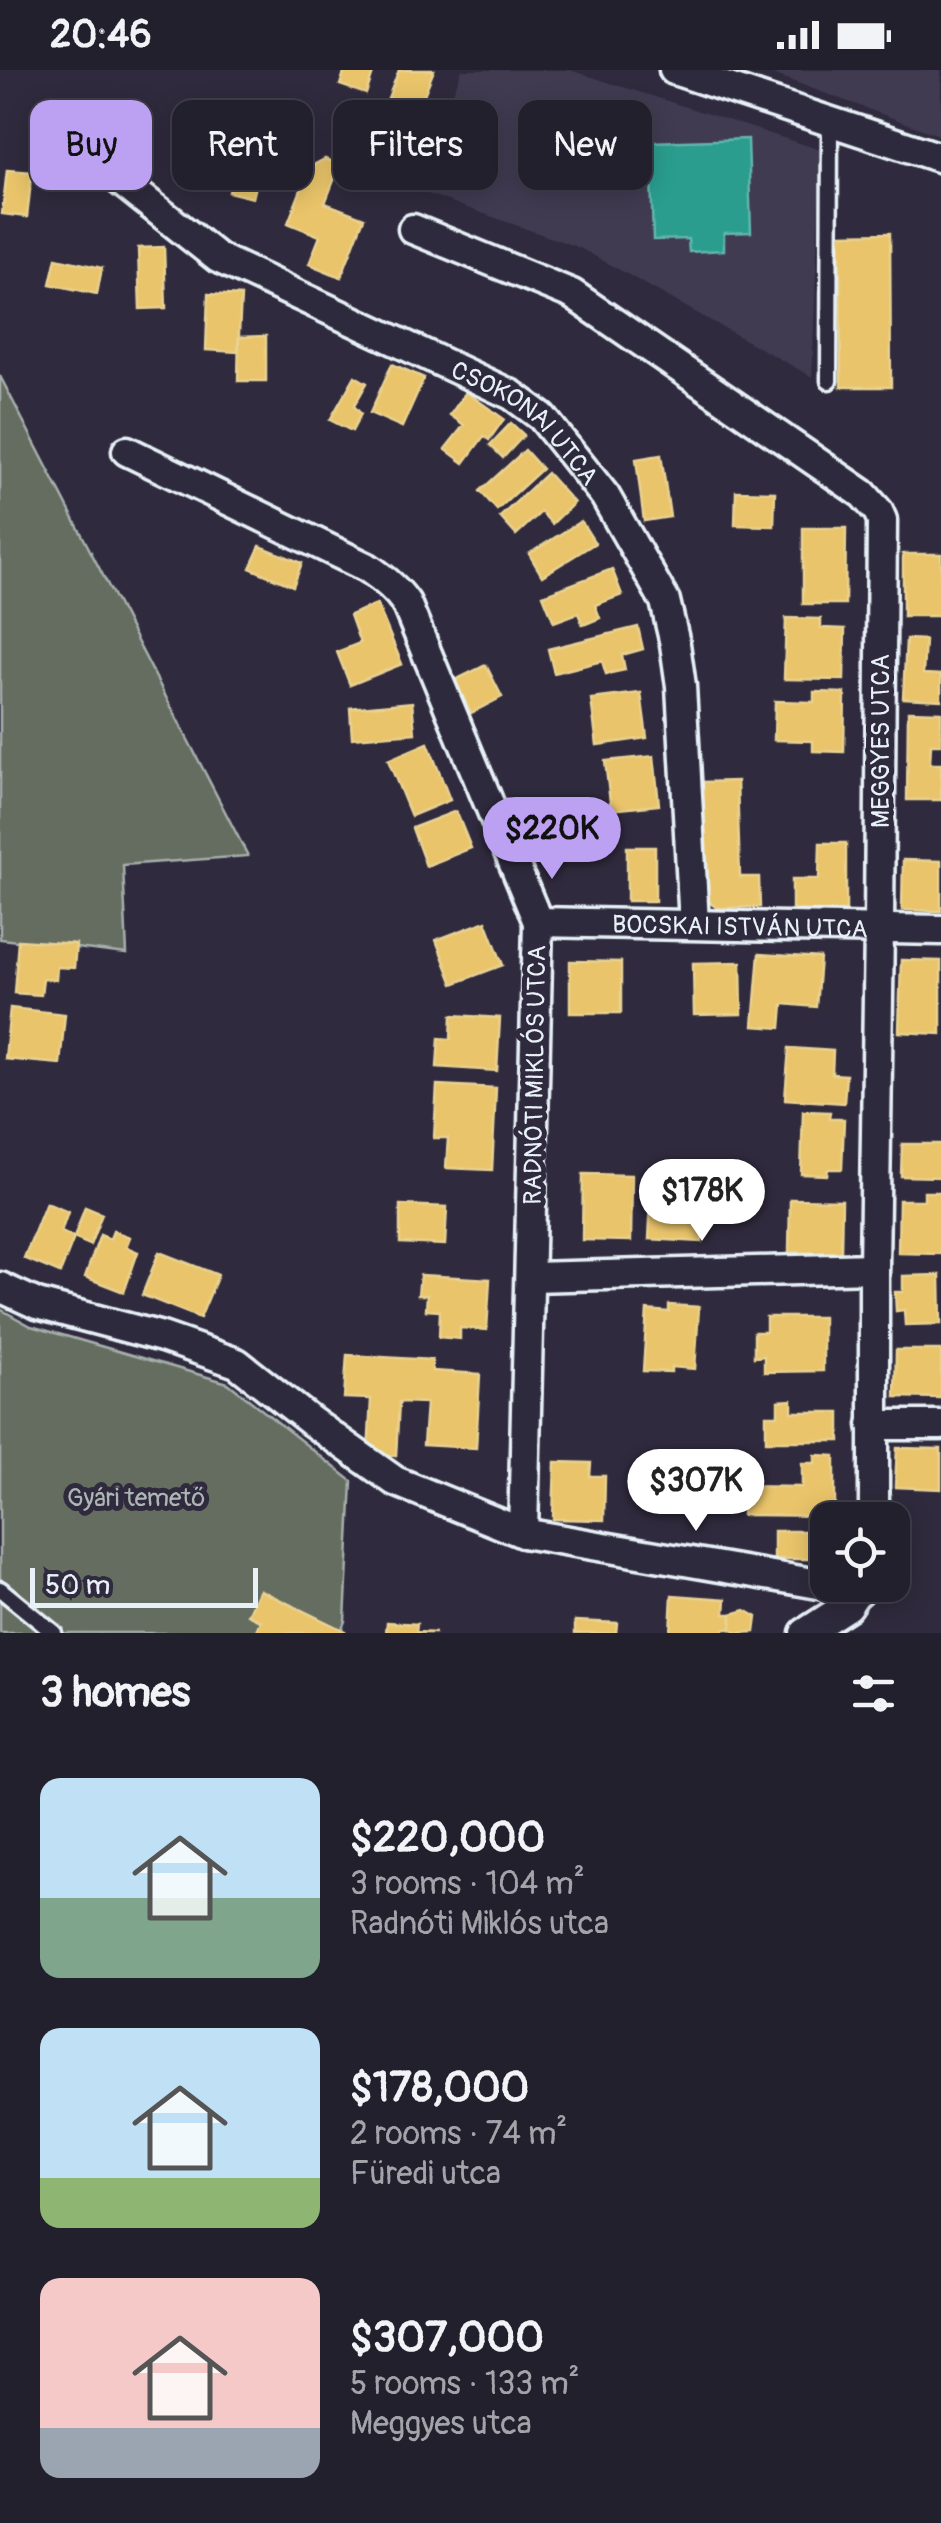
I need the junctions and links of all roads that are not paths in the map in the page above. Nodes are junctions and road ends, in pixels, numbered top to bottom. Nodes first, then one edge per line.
1 (674, 70) edge
2 (830, 121) junction
3 (941, 158) edge
4 (132, 190) edge
5 (413, 229) dead end
6 (828, 380) dead end
7 (127, 450) dead end
8 (538, 922) junction
9 (694, 924) junction
10 (880, 929) junction
11 (941, 930) edge
12 (874, 1268) junction
13 (531, 1277) junction
14 (0, 1287) edge
15 (873, 1424) junction
16 (941, 1426) edge
17 (874, 1502) edge
18 (523, 1533) junction
19 (810, 1580) edge
20 (0, 1589) edge
21 (850, 1602) edge
22 (54, 1633) edge
23 (806, 1633) edge

1 - 2 street
2 - 3 street
2 - 6 lane
4 - 9 street, CSOKONAI UTCA
5 - 10 street, MEGGYES UTCA
7 - 8 street, RADNÓTI MIKLÓS UTCA
8 - 9 street, BOCSKAI ISTVÁN UTCA
8 - 13 street, RADNÓTI MIKLÓS UTCA
9 - 10 street, BOCSKAI ISTVÁN UTCA
10 - 11 street, BOCSKAI ISTVÁN UTCA
10 - 12 street, MEGGYES UTCA
12 - 13 street
12 - 15 street, MEGGYES UTCA
13 - 18 street, RADNÓTI MIKLÓS UTCA
14 - 18 street
15 - 16 street
15 - 17 street, MEGGYES UTCA
18 - 19 street
20 - 22 lane
21 - 23 street

